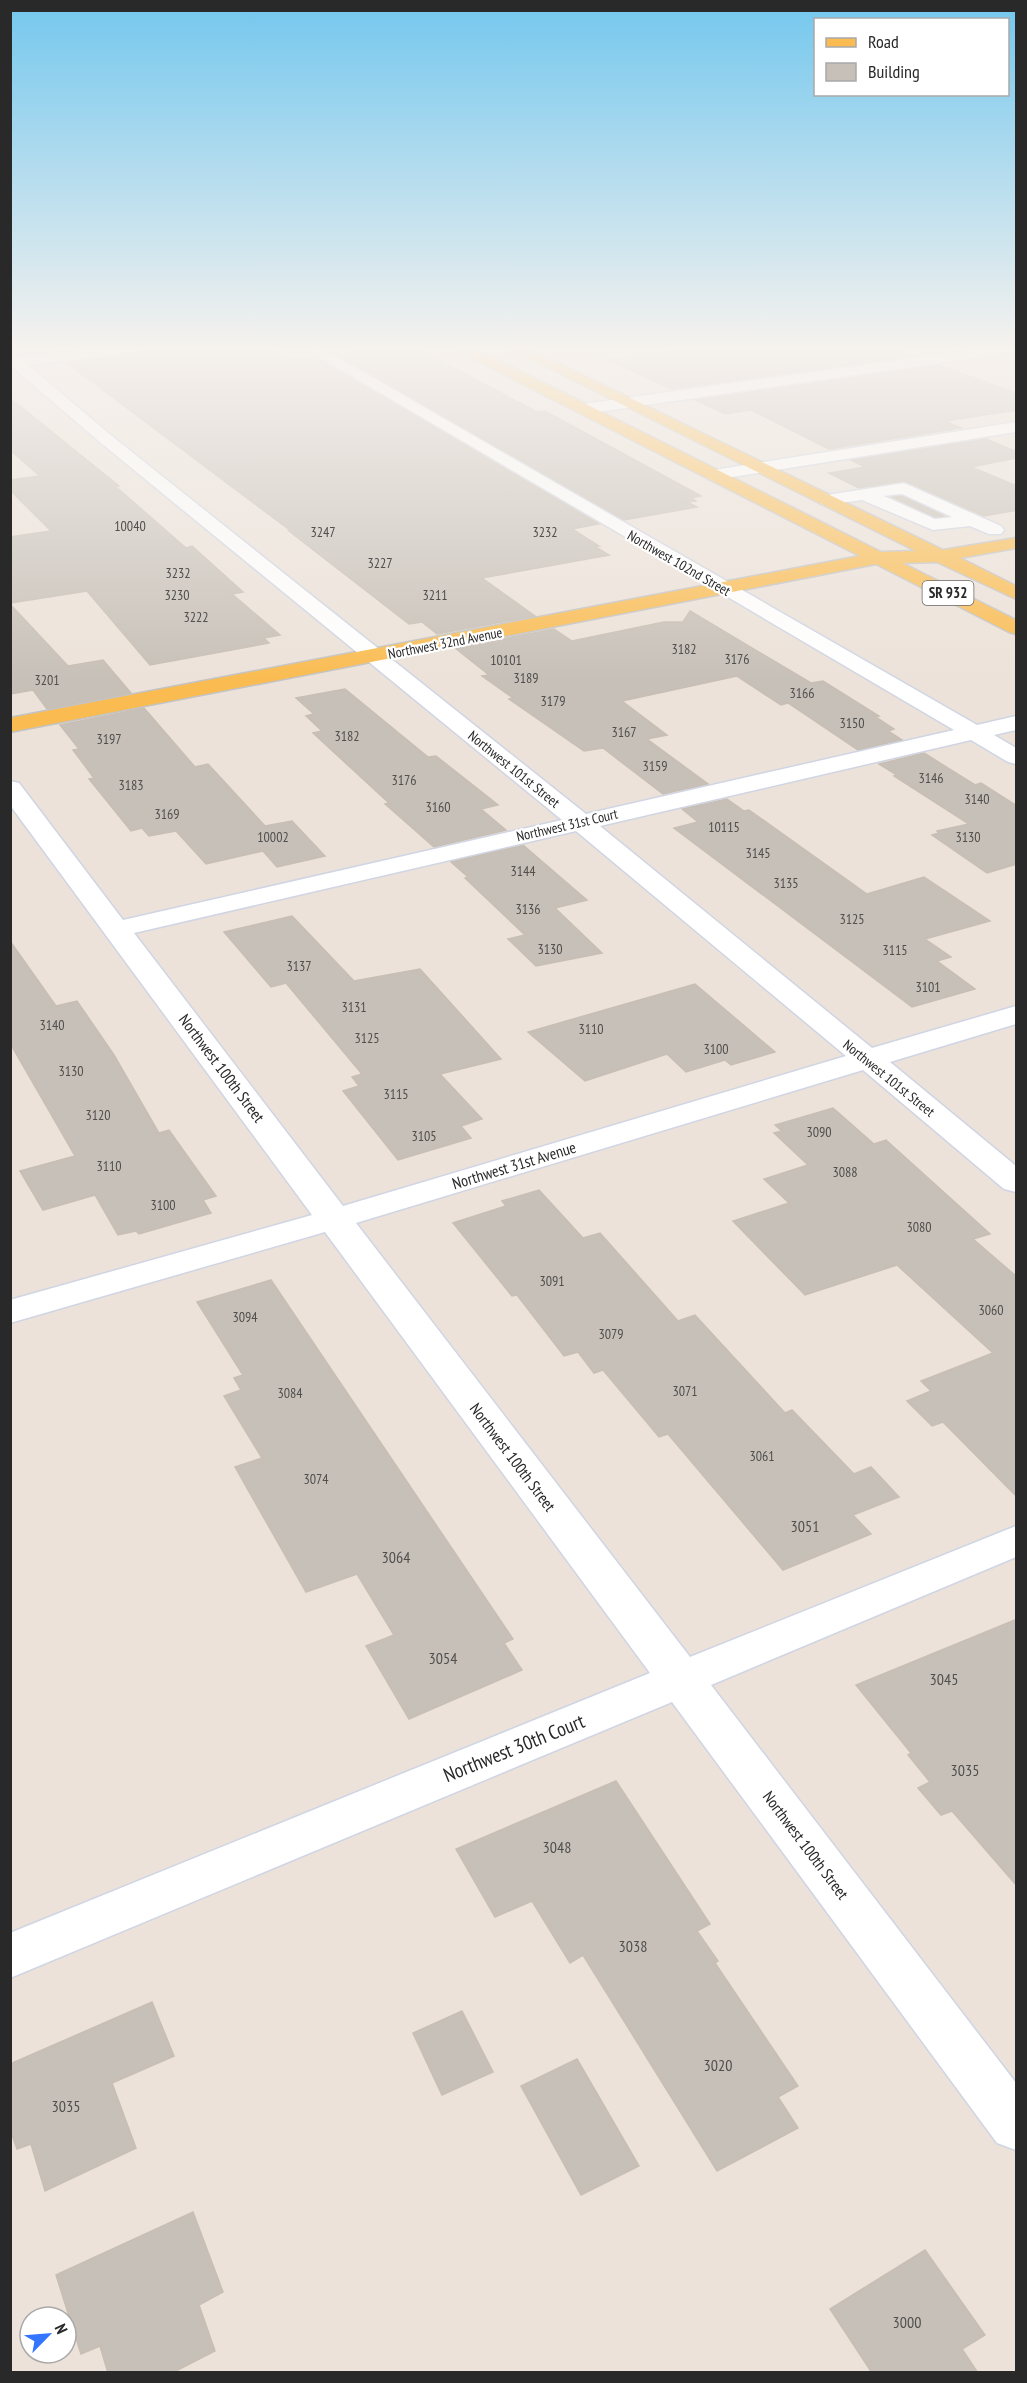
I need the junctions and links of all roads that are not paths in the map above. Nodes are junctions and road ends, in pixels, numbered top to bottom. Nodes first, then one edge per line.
1 (131, 459) edge
2 (502, 459) edge
3 (683, 459) edge
4 (741, 459) edge
5 (816, 459) edge
6 (759, 468) junction
7 (714, 475) junction
8 (827, 501) junction
9 (1017, 526) edge
10 (995, 530) junction
11 (1017, 543) edge
12 (917, 544) junction
13 (941, 556) junction
14 (880, 558) junction
15 (723, 588) junction
16 (1017, 593) edge
17 (1017, 628) edge
18 (375, 657) junction
19 (1017, 723) edge
20 (10, 725) edge
21 (975, 733) junction
22 (1017, 757) edge
23 (10, 788) edge
24 (580, 822) junction
25 (118, 929) junction
26 (1017, 1015) edge
27 (865, 1059) junction
28 (1017, 1182) edge
29 (334, 1219) junction
30 (10, 1312) edge
31 (1017, 1541) edge
32 (681, 1680) junction
33 (10, 1956) edge
34 (1017, 2125) edge

1 - 18 street, Northwest 101st Street
2 - 15 street, Northwest 102nd Street
3 - 7 main road, SR 932
4 - 6 main road, SR 932
5 - 6 street
6 - 7 street
6 - 8 main road, SR 932
7 - 14 main road, SR 932
8 - 10 street
8 - 12 main road, SR 932
9 - 10 main road, Northwest 32nd Avenue
10 - 12 main road, Northwest 32nd Avenue
11 - 13 main road, Northwest 32nd Avenue
12 - 13 main road, SR 932
12 - 14 main road, Northwest 32nd Avenue
13 - 14 main road, Northwest 32nd Avenue
13 - 16 main road, SR 932
14 - 15 main road, Northwest 32nd Avenue
14 - 17 main road, SR 932
15 - 18 main road, Northwest 32nd Avenue
15 - 21 street, Northwest 102nd Street
18 - 20 main road, Northwest 32nd Avenue
18 - 24 street, Northwest 101st Street
19 - 21 street, Northwest 31st Court
21 - 22 street, Northwest 102nd Street
21 - 24 street, Northwest 31st Court
23 - 25 street, Northwest 100th Street
24 - 25 street, Northwest 31st Court
24 - 27 street, Northwest 101st Street
25 - 29 street, Northwest 100th Street
26 - 27 street, Northwest 31st Avenue
27 - 28 street, Northwest 101st Street
27 - 29 street, Northwest 31st Avenue
29 - 30 street, Northwest 31st Avenue
29 - 32 street, Northwest 100th Street
31 - 32 street, Northwest 30th Court
32 - 33 street, Northwest 30th Court
32 - 34 street, Northwest 100th Street

